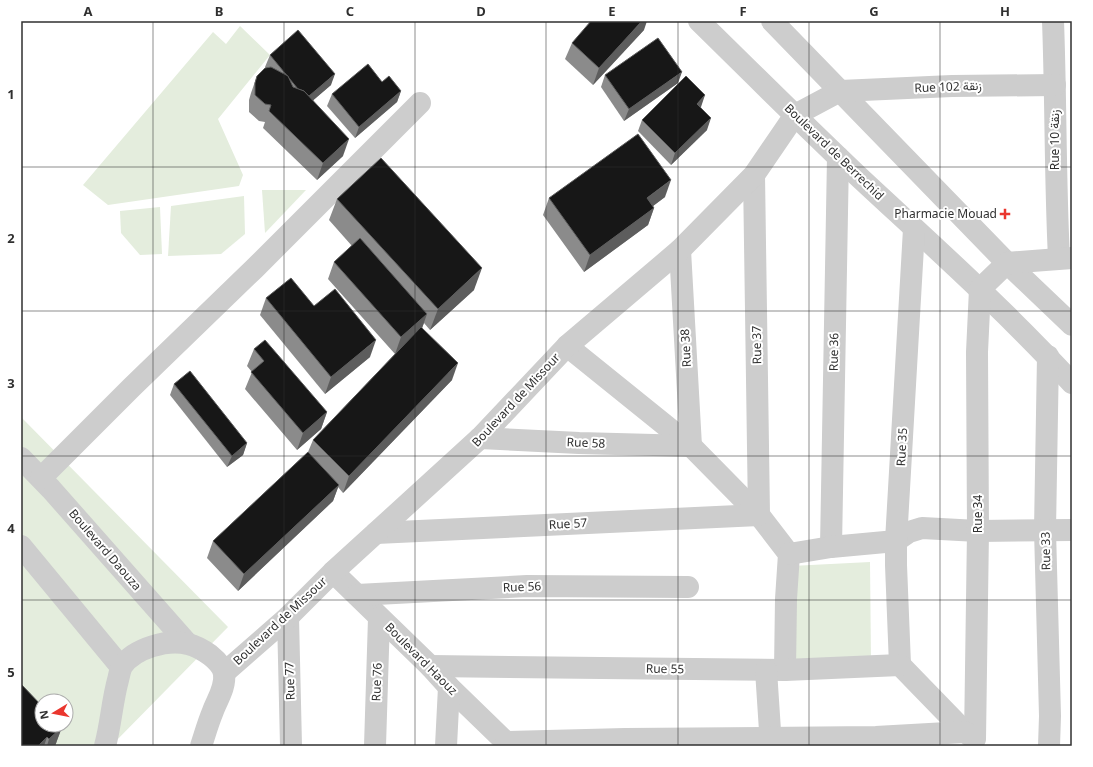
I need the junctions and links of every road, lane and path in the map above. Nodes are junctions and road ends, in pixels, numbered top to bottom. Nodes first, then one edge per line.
1 (699, 21) edge
2 (772, 21) edge
3 (1053, 21) edge
4 (1055, 85) junction
5 (840, 91) junction
6 (420, 103) dead end
7 (795, 115) junction
8 (838, 157) junction
9 (754, 175) junction
10 (914, 229) junction
11 (680, 250) junction
12 (1066, 258) edge
13 (1007, 263) junction
14 (980, 289) junction
15 (1072, 325) edge
16 (567, 346) junction
17 (1048, 356) junction
18 (1072, 383) edge
19 (480, 438) junction
20 (691, 446) junction
21 (21, 458) edge
22 (41, 478) junction
23 (759, 515) junction
24 (1045, 530) junction
25 (1072, 530) edge
26 (978, 531) junction
27 (376, 533) junction
28 (896, 541) junction
29 (21, 546) edge
30 (830, 547) junction
31 (789, 554) junction
32 (333, 572) junction
33 (688, 587) dead end
34 (357, 595) junction
35 (288, 617) junction
36 (379, 618) junction
37 (187, 643) junction
38 (900, 665) junction
39 (430, 666) junction
40 (121, 667) junction
41 (775, 670) junction
42 (224, 673) junction
43 (449, 687) junction
44 (974, 739) edge
45 (771, 742) edge
46 (508, 744) edge
47 (105, 746) edge
48 (202, 746) edge
49 (291, 746) edge
50 (375, 746) edge
51 (446, 746) edge
52 (1049, 746) edge

1 - 7 street, Boulevard de Berrechid
2 - 5 street
3 - 4 street, Rue 10 زنقة
4 - 5 street, Rue 102 زنقة
4 - 12 street, Rue 10 زنقة
5 - 7 street
5 - 13 street
6 - 22 street
7 - 8 street, Boulevard de Berrechid
7 - 9 street, Boulevard de Missour
8 - 10 street, Boulevard de Berrechid
8 - 30 street, Rue 36
9 - 11 street, Boulevard de Missour
9 - 23 street, Rue 37
10 - 14 street, Boulevard de Berrechid
10 - 28 street, Rue 35
11 - 16 street, Boulevard de Missour
11 - 20 street, Rue 38
12 - 13 street
13 - 14 street
13 - 15 street
14 - 17 street, Boulevard de Berrechid
14 - 26 street, Rue 34
16 - 19 street, Boulevard de Missour
16 - 20 street
17 - 18 street, Boulevard de Berrechid
17 - 24 street, Rue 33
19 - 20 street, Rue 58
19 - 27 street, Boulevard de Missour
20 - 23 street
21 - 22 street, Boulevard Daouza
22 - 37 street, Boulevard Daouza
23 - 27 street, Rue 57
23 - 31 street
24 - 25 street
24 - 26 street
24 - 52 street, Rue 33
26 - 28 street
26 - 44 street, Rue 34
27 - 32 street, Boulevard de Missour
28 - 30 street
28 - 38 street, Rue 35
29 - 40 street
30 - 31 street
31 - 41 street
32 - 34 street, Boulevard Haouz
32 - 35 street, Boulevard de Missour
33 - 34 street, Rue 56
34 - 36 street, Boulevard Haouz
35 - 42 street, Boulevard de Missour
35 - 49 street, Rue 77
36 - 39 street, Boulevard Haouz
36 - 50 street, Rue 76
37 - 40 street, Boulevard de Missour
37 - 42 street, Boulevard de Missour
38 - 41 street, Rue 55
38 - 44 street
39 - 41 street, Rue 55
39 - 43 street, Boulevard Haouz
40 - 47 street
41 - 45 street
42 - 48 street, Boulevard de Missour
43 - 46 street, Boulevard Haouz
43 - 51 street
44 - 45 street
45 - 46 street

